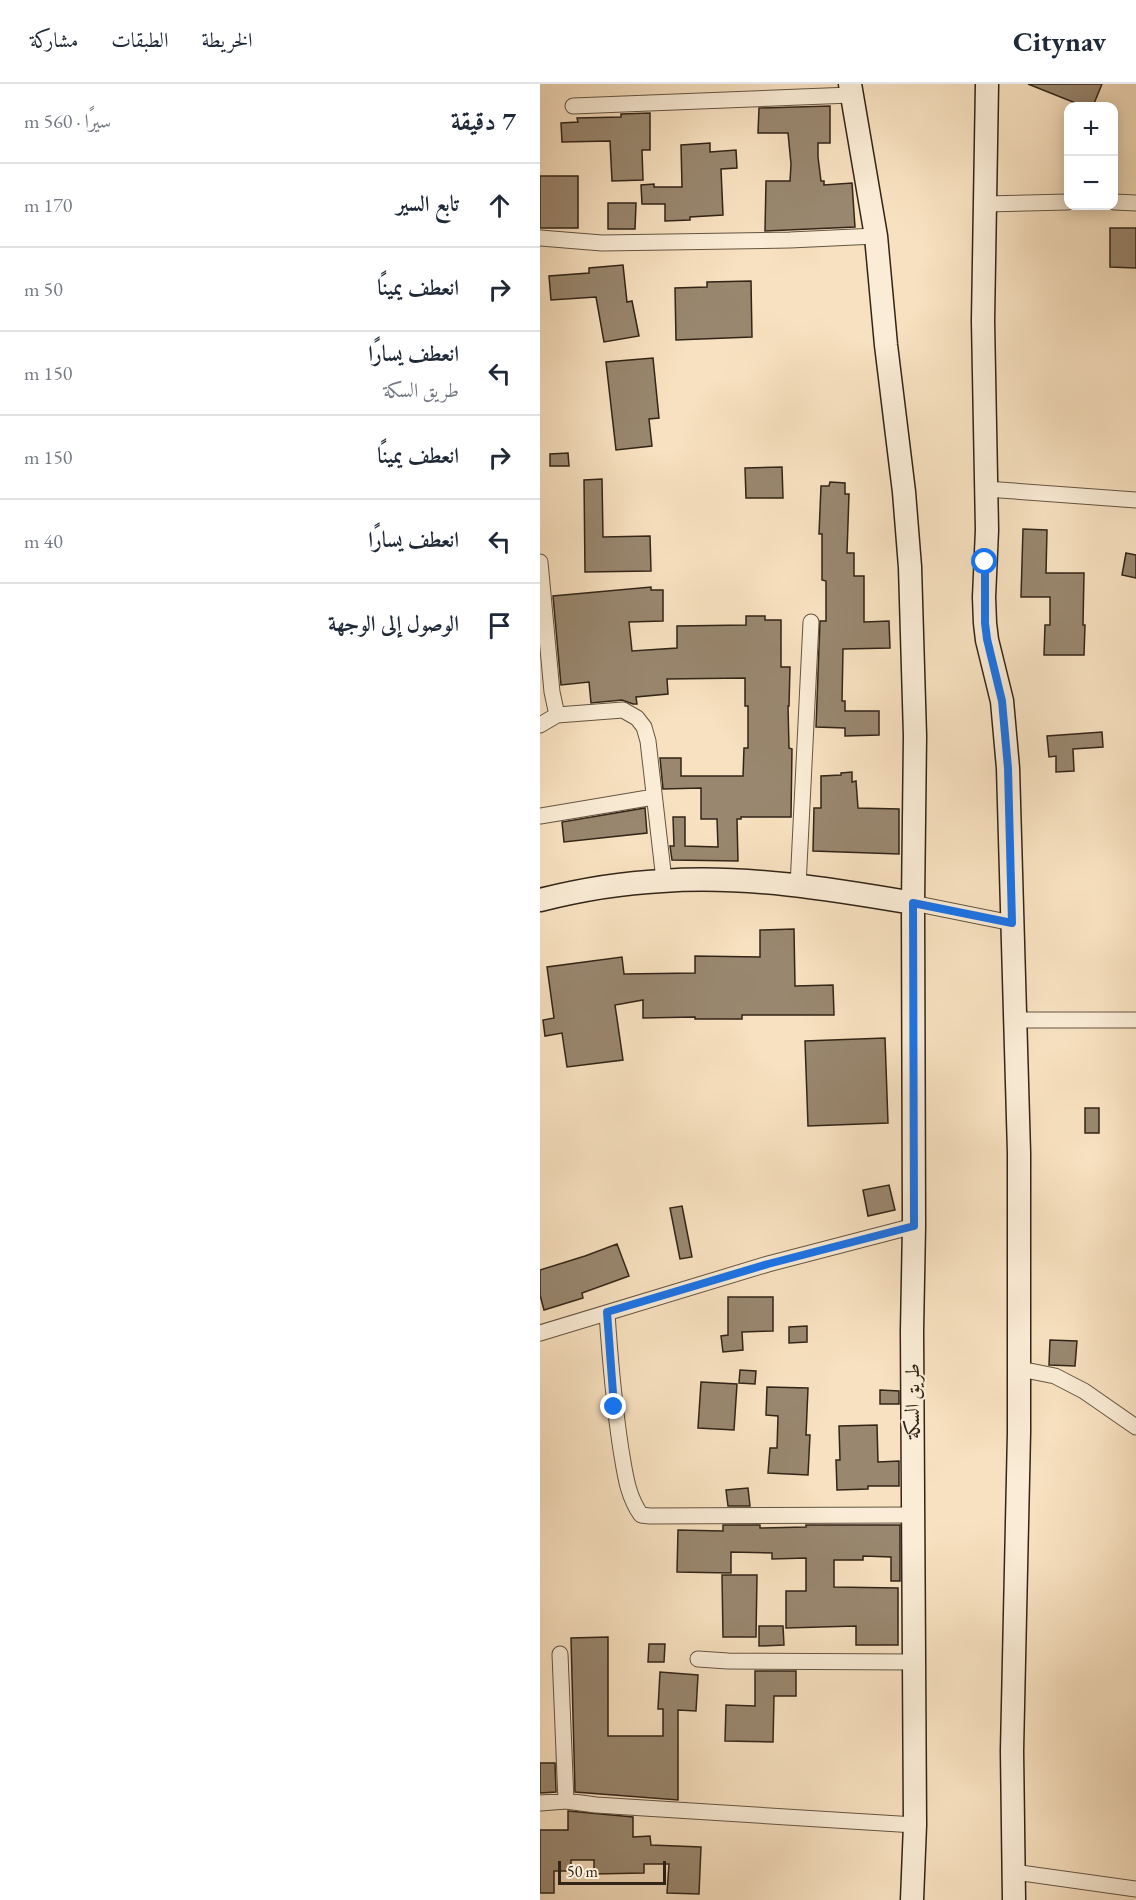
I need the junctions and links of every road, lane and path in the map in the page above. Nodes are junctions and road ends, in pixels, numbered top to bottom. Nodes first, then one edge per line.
1 (987, 84) edge
2 (850, 89) edge
3 (573, 106) dead end
4 (1064, 202) edge
5 (1118, 202) edge
6 (1136, 203) edge
7 (986, 204) junction
8 (876, 236) junction
9 (540, 238) edge
10 (986, 489) junction
11 (1136, 500) edge
12 (540, 562) edge
13 (811, 622) dead end
14 (557, 716) junction
15 (540, 725) edge
16 (654, 797) junction
17 (540, 816) edge
18 (664, 880) junction
19 (798, 886) junction
20 (540, 900) edge
21 (913, 903) junction
22 (1012, 923) junction
23 (1016, 1020) junction
24 (1136, 1020) edge
25 (914, 1226) junction
26 (607, 1312) junction
27 (540, 1333) edge
28 (1020, 1369) junction
29 (1136, 1427) edge
30 (912, 1515) junction
31 (561, 1654) dead end
32 (698, 1659) dead end
33 (915, 1662) junction
34 (566, 1801) junction
35 (540, 1803) edge
36 (915, 1825) junction
37 (1014, 1872) junction
38 (1136, 1889) edge
39 (912, 1900) edge
40 (1014, 1900) edge

1 - 7 main road
2 - 3 street
2 - 8 main road, طريق السكة
4 - 7 street
5 - 6 street
7 - 10 main road
8 - 9 street
8 - 21 main road, طريق السكة
10 - 11 street
10 - 22 main road
12 - 14 street
13 - 19 street
14 - 15 street
14 - 16 street
16 - 17 street
16 - 18 street
18 - 19 main road
18 - 20 main road
19 - 21 main road
21 - 22 street
21 - 25 main road, طريق السكة
22 - 23 main road
23 - 24 street
23 - 28 main road
25 - 26 street
25 - 30 main road, طريق السكة
26 - 27 street
26 - 30 street
28 - 29 street
28 - 37 main road
30 - 33 main road, طريق السكة
31 - 34 street
32 - 33 street
33 - 36 main road, طريق السكة
34 - 35 street
34 - 36 street
36 - 39 main road, طريق السكة
37 - 38 street
37 - 40 main road

